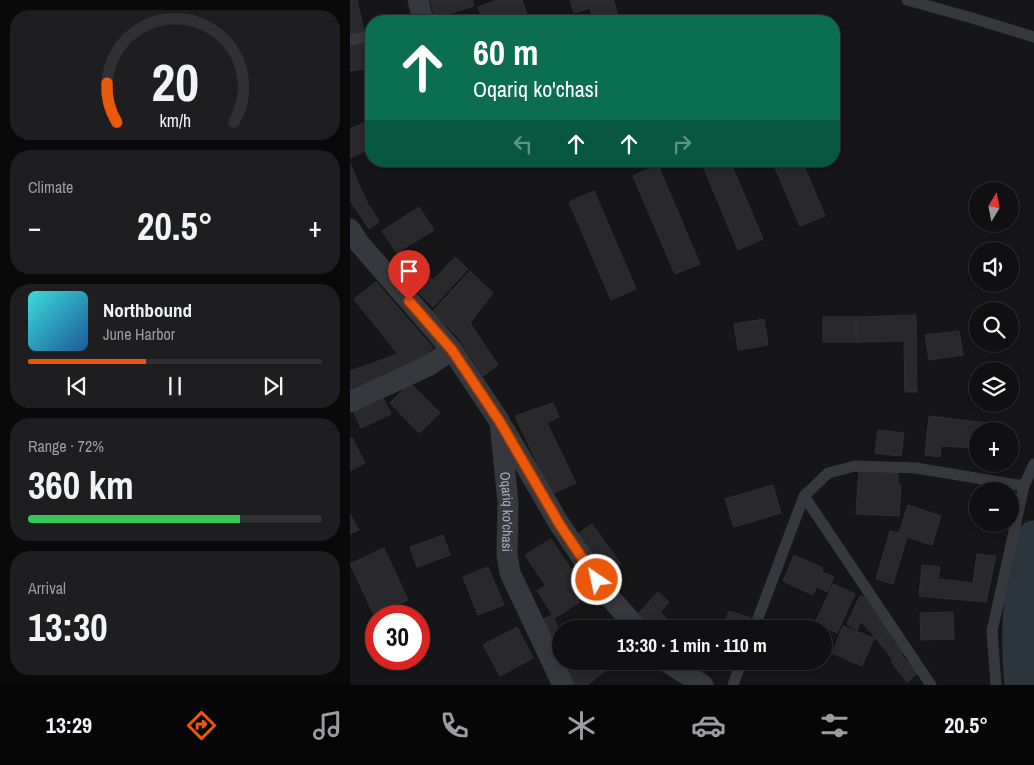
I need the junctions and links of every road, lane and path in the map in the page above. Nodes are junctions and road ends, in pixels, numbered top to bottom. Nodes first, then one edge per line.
1 (418, 0) edge
2 (907, 0) edge
3 (421, 15) edge
4 (365, 37) edge
5 (1034, 37) edge
6 (350, 40) edge
7 (350, 229) edge
8 (452, 350) junction
9 (350, 402) edge
10 (500, 422) junction
11 (1034, 464) edge
12 (1024, 486) junction
13 (804, 496) junction
14 (630, 620) edge
15 (757, 620) edge
16 (679, 670) edge
17 (739, 670) edge
18 (562, 685) edge
19 (703, 685) edge
20 (733, 685) edge
21 (931, 685) edge
22 (996, 685) edge

1 - 3 street
2 - 5 lane
4 - 6 lane
7 - 8 street, Oqariq ko'chasi
8 - 9 street
8 - 10 street, Oqariq ko'chasi
10 - 14 street
10 - 18 street, Oqariq ko'chasi
11 - 12 lane
12 - 13 lane
12 - 22 lane
13 - 15 lane
13 - 21 lane
16 - 19 street
17 - 20 lane

